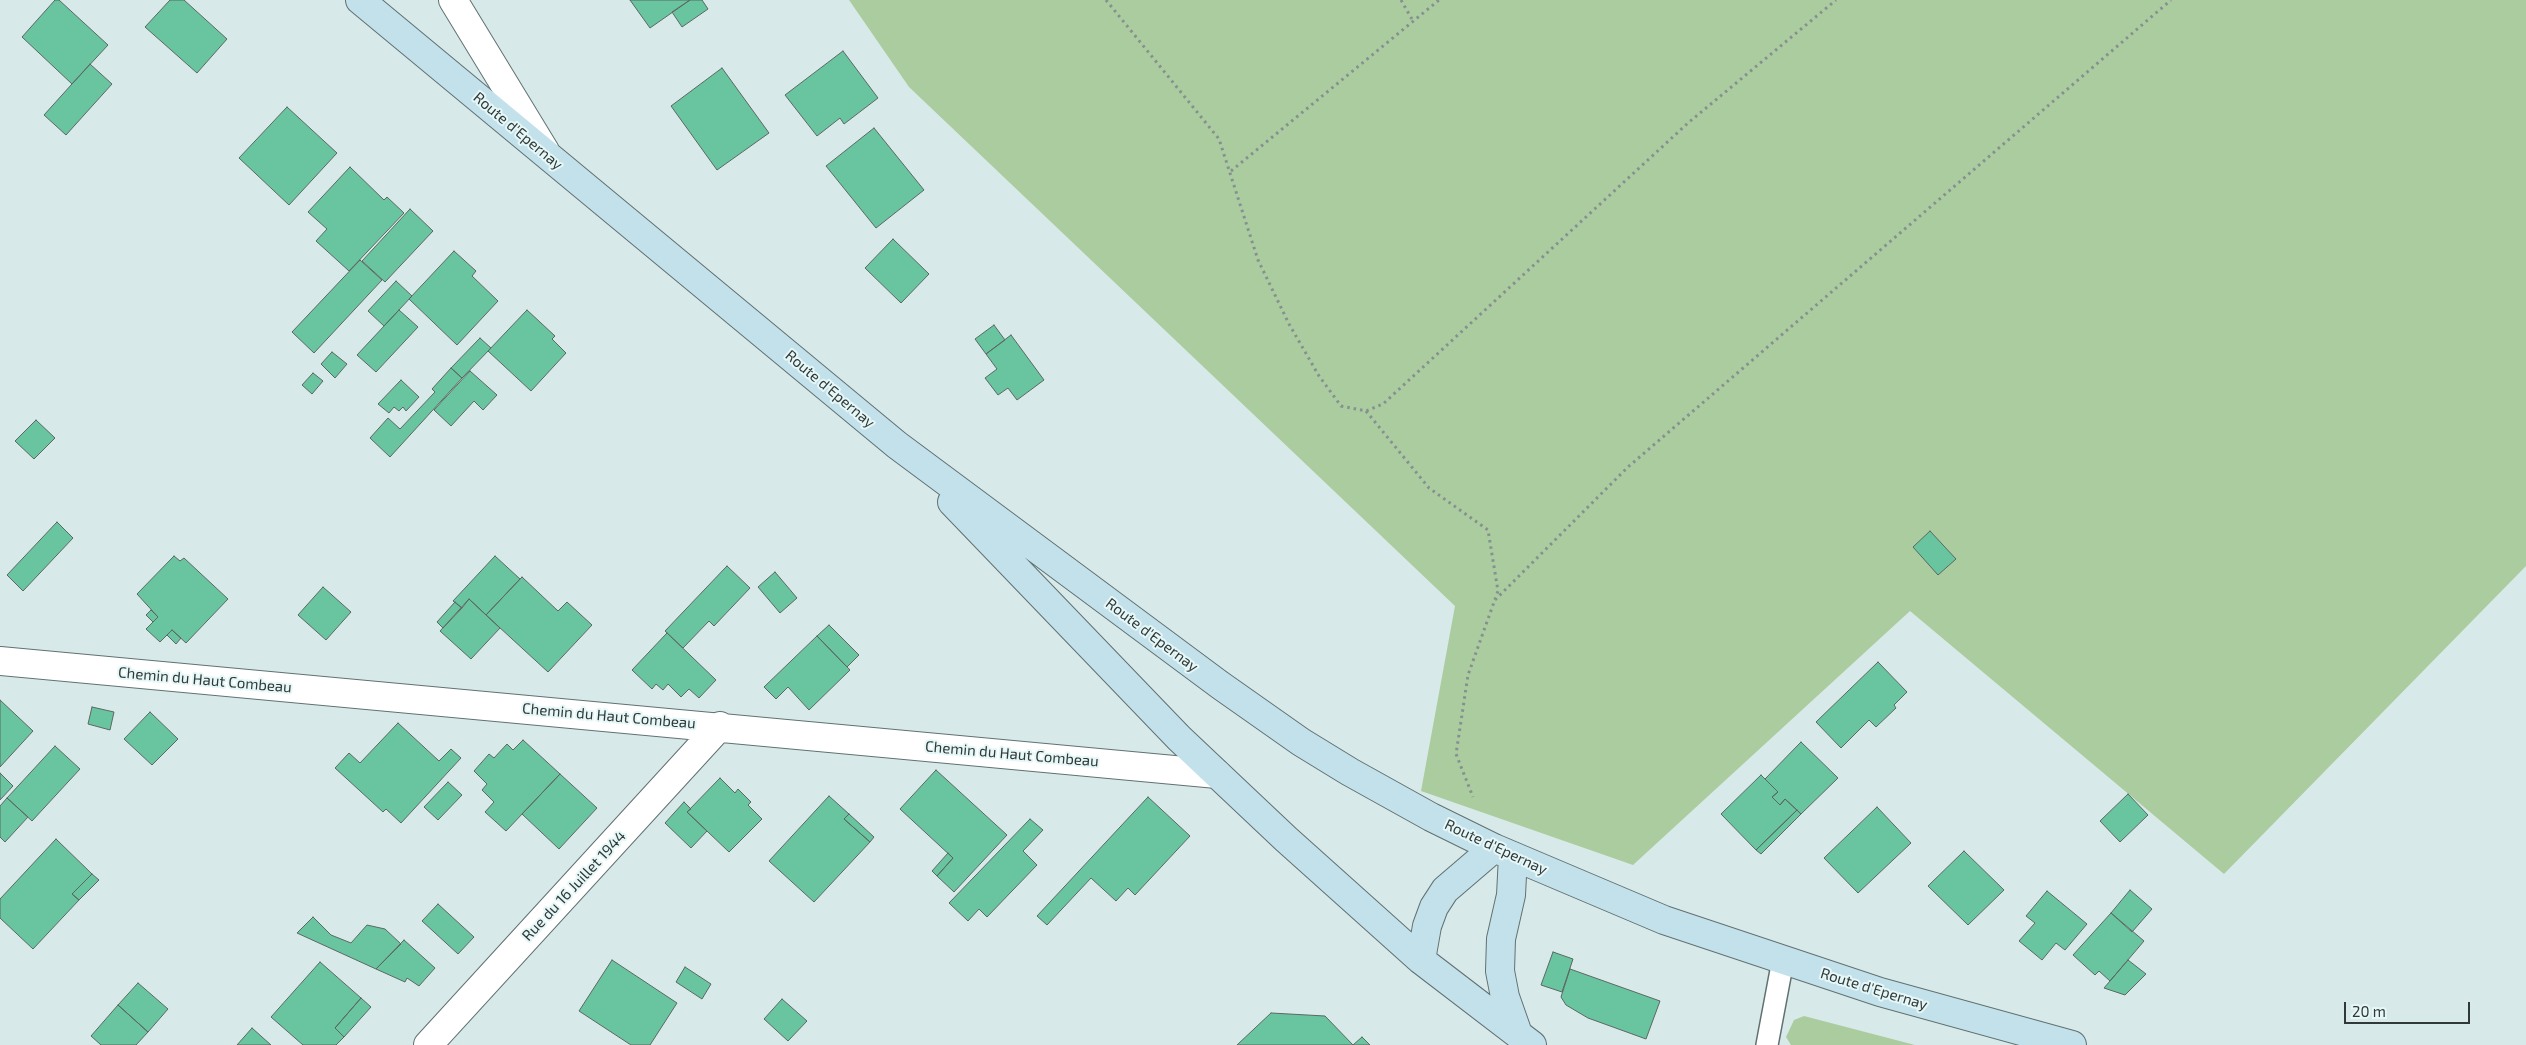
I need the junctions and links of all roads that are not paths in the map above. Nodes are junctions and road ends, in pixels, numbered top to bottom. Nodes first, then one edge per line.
1 (360, 0) edge
2 (453, 0) edge
3 (547, 154) junction
4 (897, 446) junction
5 (0, 661) edge
6 (720, 726) junction
7 (1217, 774) junction
8 (1504, 852) junction
9 (1421, 960) junction
10 (1783, 960) junction
11 (1525, 1039) edge
12 (428, 1045) edge
13 (1767, 1045) edge
14 (2072, 1045) edge

1 - 3 main road, Route d'Epernay
2 - 3 street
3 - 4 main road, Route d'Epernay
4 - 7 main road
4 - 8 main road, Route d'Epernay
5 - 6 street, Chemin du Haut Combeau
6 - 7 street, Chemin du Haut Combeau
6 - 12 street, Rue du 16 Juillet 1944
7 - 9 main road
8 - 9 main road
8 - 10 main road, Route d'Epernay
8 - 11 main road
9 - 11 main road
10 - 13 lane
10 - 14 main road, Route d'Epernay

